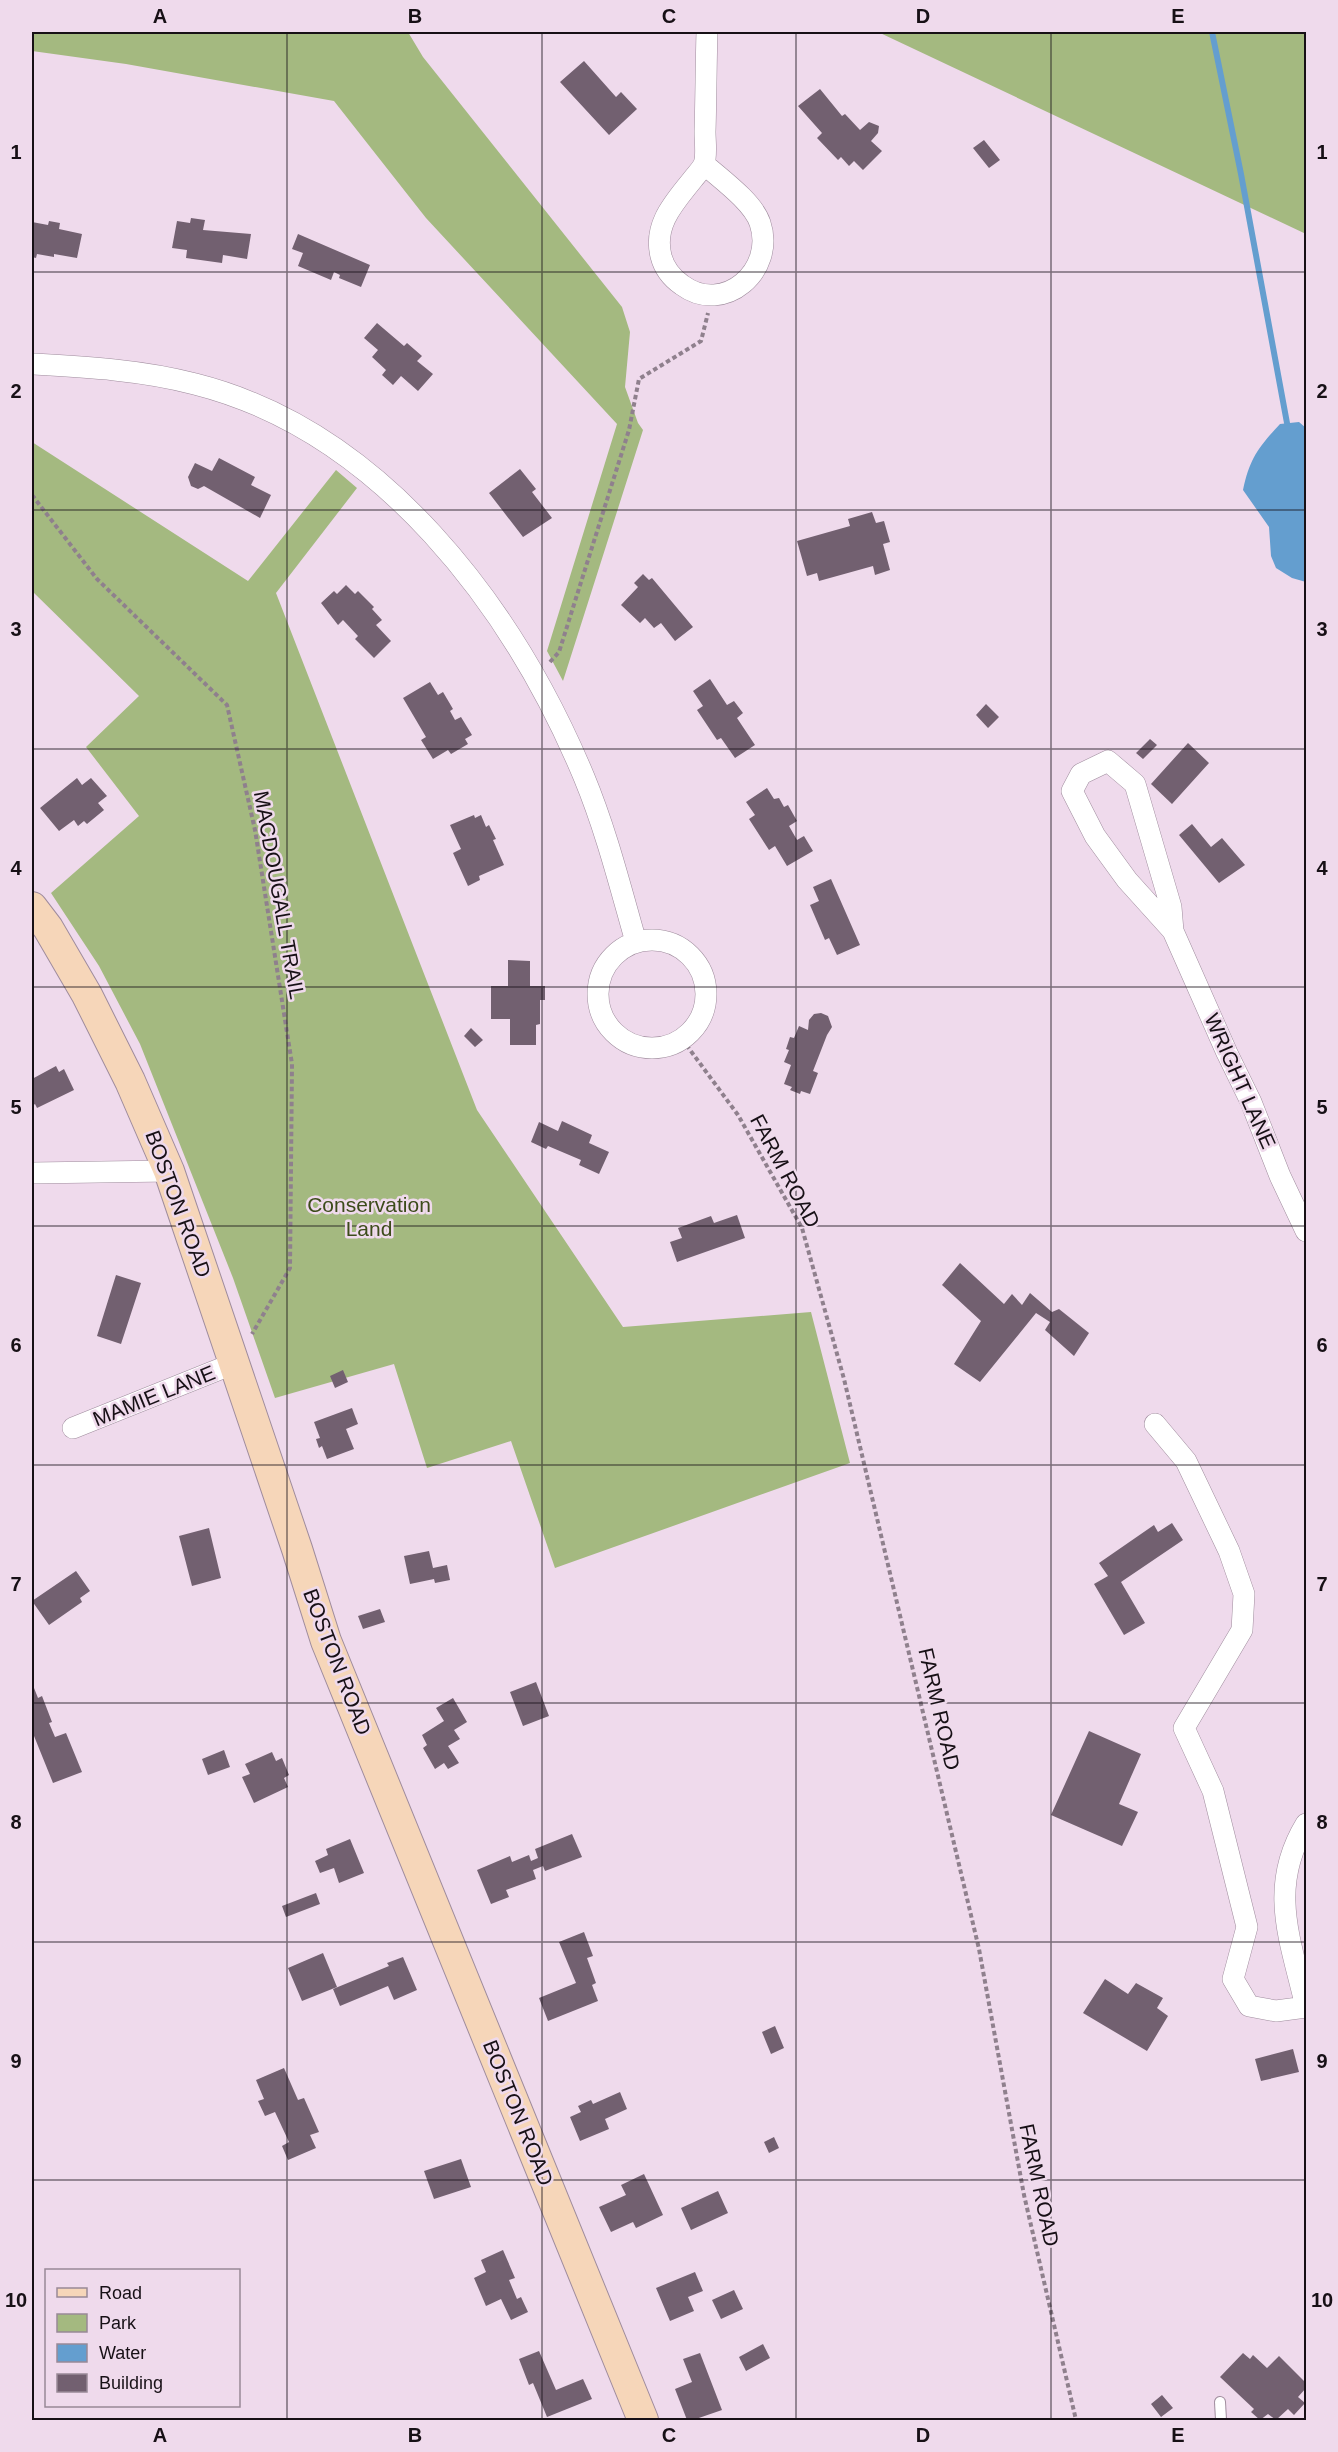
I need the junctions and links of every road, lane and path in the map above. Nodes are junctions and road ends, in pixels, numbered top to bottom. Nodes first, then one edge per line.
1 (707, 32) edge
2 (704, 164) junction
3 (713, 294) junction
4 (32, 364) edge
5 (32, 495) edge
6 (534, 678) junction
7 (32, 907) edge
8 (1173, 931) junction
9 (636, 942) junction
10 (682, 1039) junction
11 (169, 1172) junction
12 (32, 1173) edge
13 (1306, 1231) edge
14 (234, 1363) junction
15 (1155, 1424) dead end
16 (73, 1428) dead end
17 (1306, 1824) edge
18 (1306, 2007) edge
19 (1220, 2402) dead end
20 (643, 2421) edge
21 (1076, 2421) edge
22 (1221, 2421) edge

1 - 2 street
2 - 3 street
2 - 3 street
3 - 6 path
4 - 6 street
5 - 14 path, MACDOUGALL TRAIL
6 - 9 street
7 - 11 main road, BOSTON ROAD
8 - 8 street, WRIGHT LANE
8 - 13 street, WRIGHT LANE
9 - 10 street
9 - 10 street
10 - 21 path, FARM ROAD
11 - 12 street
11 - 14 main road, BOSTON ROAD
14 - 16 street, MAMIE LANE
14 - 20 main road, BOSTON ROAD
15 - 18 street
17 - 18 street
19 - 22 lane

